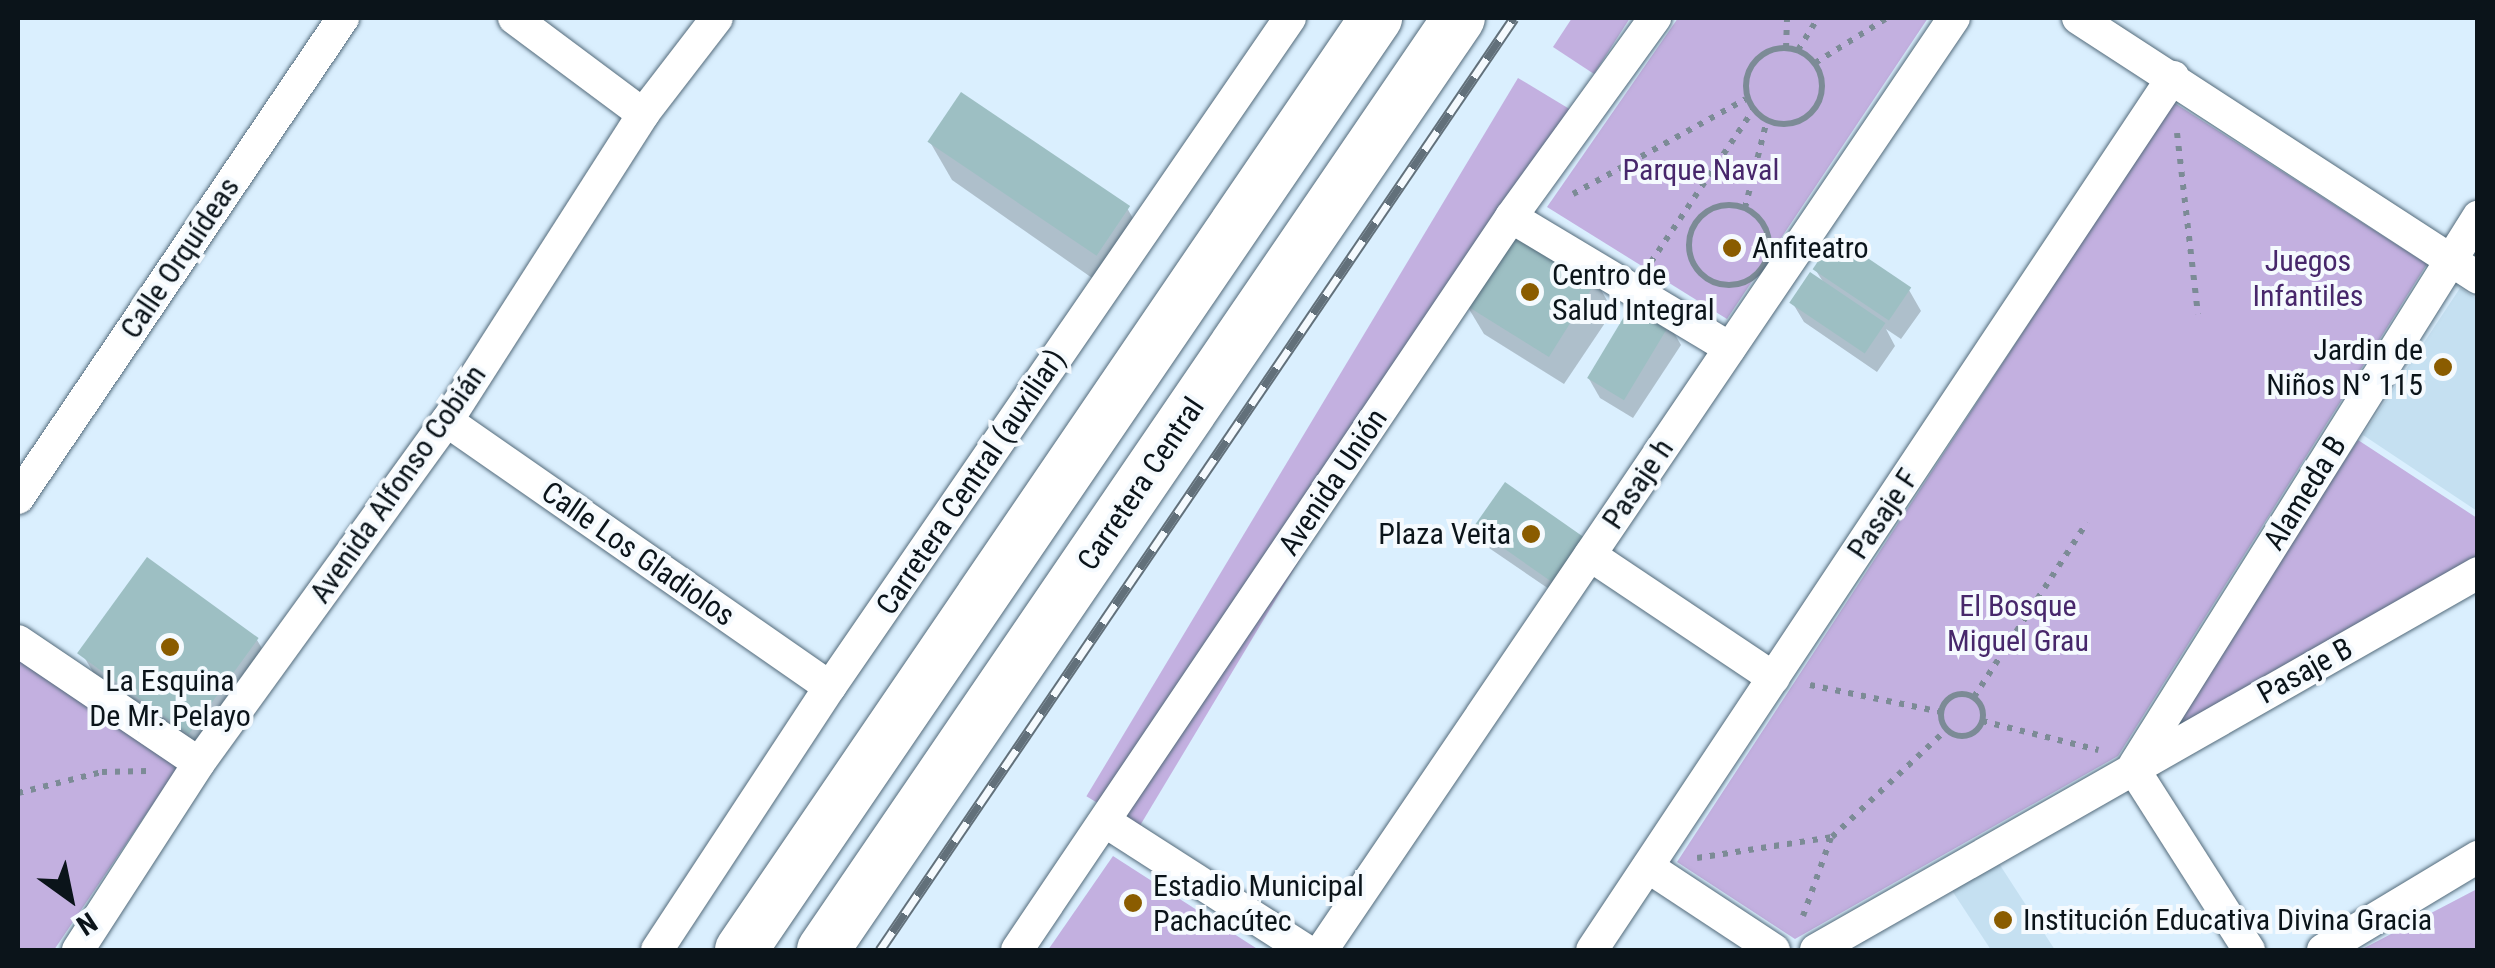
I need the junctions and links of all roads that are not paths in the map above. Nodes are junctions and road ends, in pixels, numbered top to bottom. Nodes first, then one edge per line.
1 (343, 18) edge
2 (514, 18) edge
3 (717, 18) edge
4 (1290, 18) edge
5 (1376, 18) edge
6 (1459, 18) edge
7 (1654, 18) edge
8 (1954, 18) edge
9 (2078, 18) edge
10 (2173, 77) junction
11 (643, 114) junction
12 (1511, 217) junction
13 (2478, 217) edge
14 (2464, 269) edge
15 (1730, 348) junction
16 (447, 421) junction
17 (18, 498) edge
18 (1590, 555) junction
19 (2478, 574) edge
20 (18, 641) edge
21 (1784, 679) junction
22 (830, 687) junction
23 (198, 763) junction
24 (2133, 768) junction
25 (1106, 822) junction
26 (2478, 857) edge
27 (1662, 864) junction
28 (1808, 936) edge
29 (78, 950) edge
30 (657, 950) edge
31 (741, 950) edge
32 (823, 950) edge
33 (1016, 950) edge
34 (1305, 950) edge
35 (1322, 950) edge
36 (1592, 950) edge
37 (1774, 950) edge
38 (2249, 950) edge
39 (2323, 950) edge

1 - 17 street, Calle Orquídeas
2 - 11 street
3 - 11 street, Avenida Alfonso Cobián
4 - 22 street, Carretera Central (auxiliar)
5 - 31 highway
6 - 32 highway, Carretera Central
7 - 12 street, Avenida Unión
8 - 15 street, Pasaje h
9 - 10 street
10 - 14 street
10 - 21 street, Pasaje F
11 - 16 street, Avenida Alfonso Cobián
12 - 15 street
12 - 25 street, Avenida Unión
13 - 14 street, Alameda B
14 - 24 street, Alameda B
15 - 18 street, Pasaje h
16 - 22 street, Calle Los Gladiolos
16 - 23 street, Avenida Alfonso Cobián
18 - 21 street
18 - 35 street, Pasaje h
19 - 24 street, Pasaje B
20 - 23 street
21 - 27 street, Pasaje F
22 - 30 street, Carretera Central (auxiliar)
23 - 29 street, Avenida Alfonso Cobián
24 - 28 street, Pasaje B
24 - 38 street
25 - 33 street, Avenida Unión
25 - 34 street
26 - 39 street
27 - 36 street, Pasaje F
27 - 37 street

